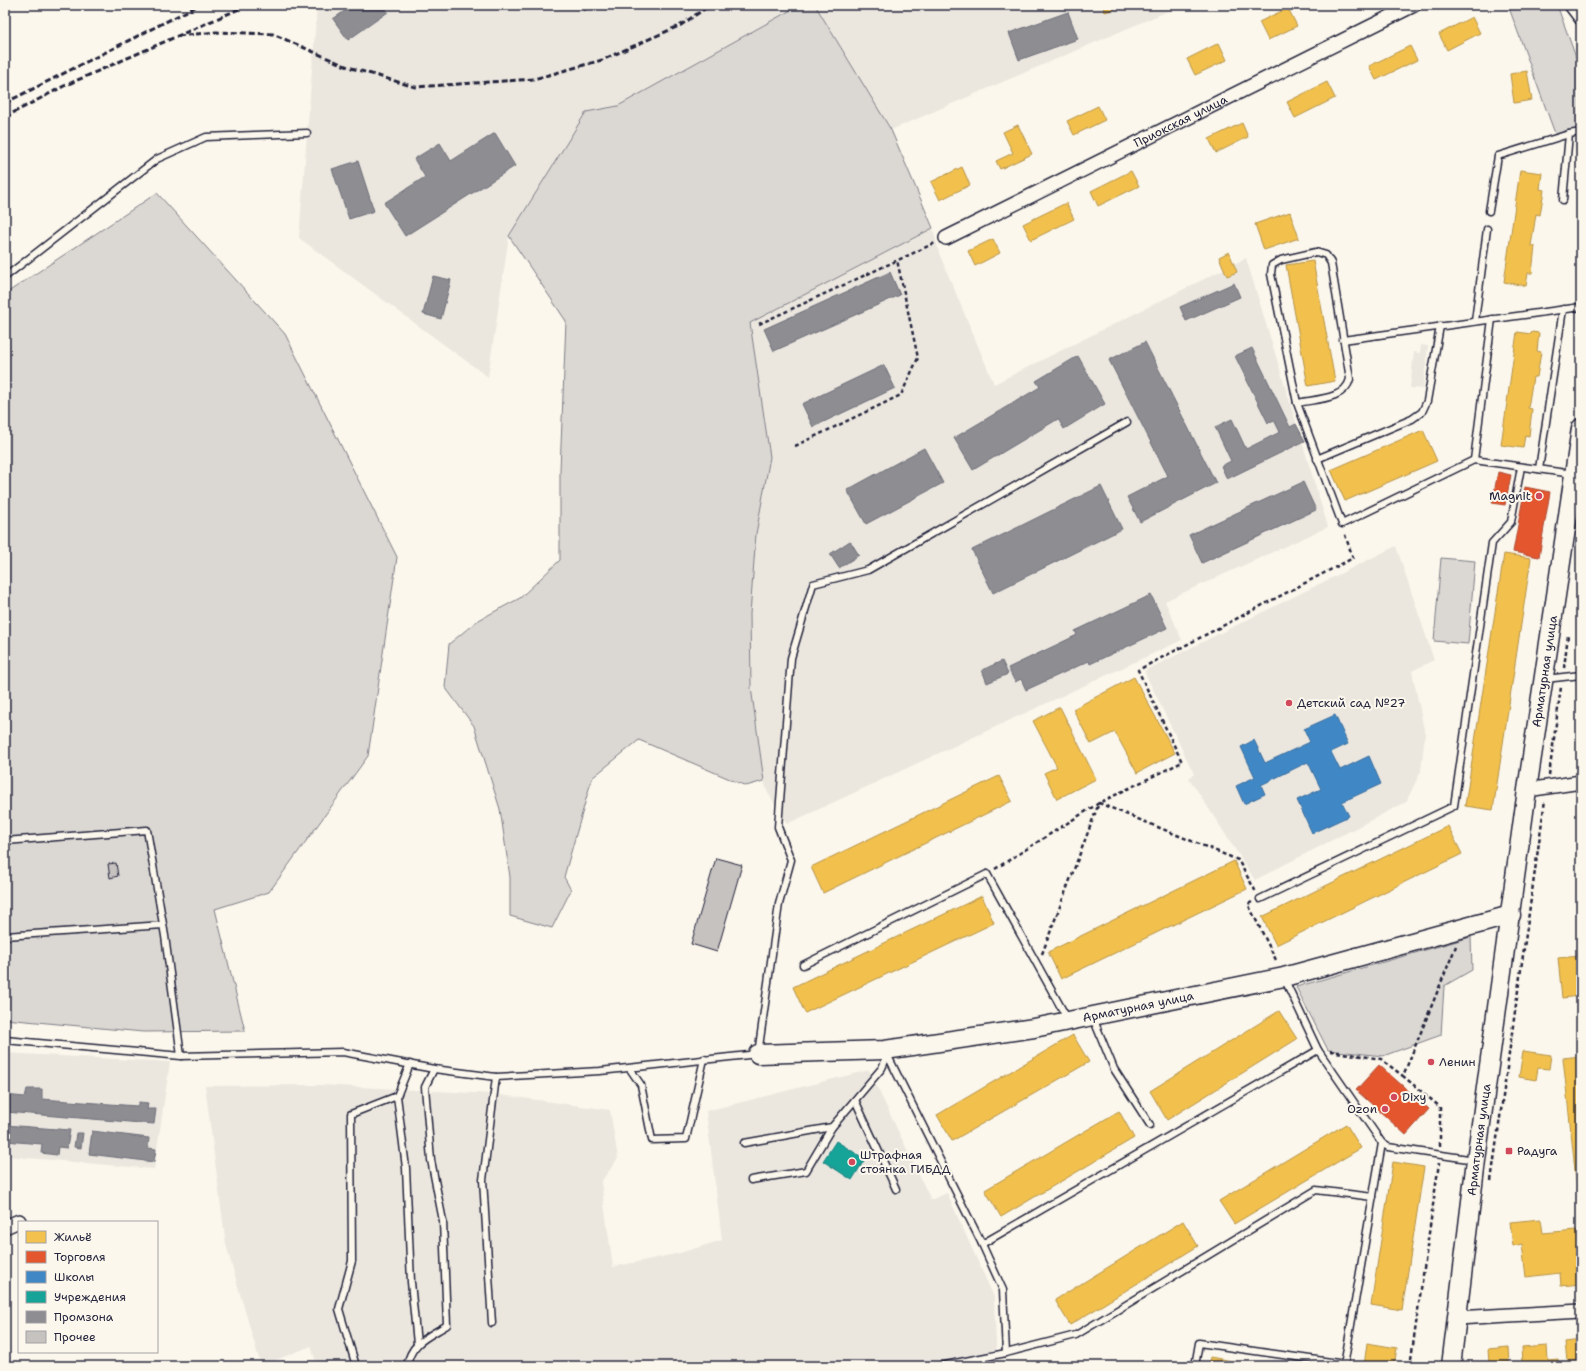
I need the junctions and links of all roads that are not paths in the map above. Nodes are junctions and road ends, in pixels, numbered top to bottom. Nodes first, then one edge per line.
1 (1414, 5) edge
2 (1571, 5) edge
3 (1581, 18) edge
4 (307, 132) dead end
5 (1581, 132) edge
6 (1569, 134) junction
7 (1563, 200) dead end
8 (1489, 211) dead end
9 (1486, 230) dead end
10 (946, 238) road end
11 (5, 276) edge
12 (1581, 307) edge
13 (1562, 309) junction
14 (1492, 319) junction
15 (1475, 322) junction
16 (1440, 326) junction
17 (1343, 340) junction
18 (1297, 403) junction
19 (1127, 422) dead end
20 (1581, 428) edge
21 (1317, 459) junction
22 (1474, 460) junction
23 (1521, 466) junction
24 (1539, 469) junction
25 (1575, 474) junction
26 (1581, 675) edge
27 (1544, 679) junction
28 (1581, 782) edge
29 (1526, 790) junction
30 (5, 841) edge
31 (1260, 899) road end
32 (1511, 915) junction
33 (163, 925) junction
34 (5, 936) edge
35 (803, 965) dead end
36 (1284, 977) junction
37 (1093, 1016) junction
38 (1069, 1021) junction
39 (5, 1040) edge
40 (885, 1050) junction
41 (1318, 1050) junction
42 (758, 1054) junction
43 (180, 1056) junction
44 (704, 1059) junction
45 (410, 1064) junction
46 (434, 1069) junction
47 (630, 1069) junction
48 (496, 1077) junction
49 (397, 1096) junction
50 (855, 1100) junction
51 (1150, 1125) dead end
52 (832, 1127) junction
53 (744, 1143) dead end
54 (1382, 1143) junction
55 (1476, 1160) junction
56 (751, 1180) dead end
57 (896, 1189) dead end
58 (1372, 1197) junction
59 (18, 1221) edge
60 (5, 1227) edge
61 (982, 1244) junction
62 (1581, 1311) edge
63 (1457, 1318) junction
64 (492, 1323) dead end
65 (417, 1344) junction
66 (1006, 1353) junction
67 (1344, 1365) edge
68 (356, 1366) edge
69 (407, 1366) edge
70 (940, 1366) edge
71 (1195, 1366) edge
72 (1451, 1366) edge

1 - 10 street, Приокская улица
2 - 3 street
4 - 11 lane
5 - 6 lane
6 - 7 lane
6 - 8 lane
9 - 15 lane
12 - 13 lane
13 - 14 lane
13 - 24 lane
14 - 15 lane
14 - 22 lane
15 - 16 lane
16 - 17 lane
16 - 21 lane
17 - 18 lane
17 - 18 lane
18 - 21 lane
19 - 42 lane
20 - 25 street, Арматурная улица
21 - 22 lane
22 - 23 lane
23 - 24 lane
23 - 31 lane
24 - 25 lane
25 - 27 street, Арматурная улица
26 - 27 lane
27 - 29 street, Арматурная улица
28 - 29 street
29 - 32 street, Арматурная улица
30 - 33 lane
32 - 36 street, Арматурная улица
32 - 55 street, Арматурная улица
33 - 34 lane
33 - 43 lane
35 - 38 lane
36 - 37 street, Арматурная улица
36 - 41 lane
37 - 38 street, Арматурная улица
37 - 51 lane
38 - 40 street, Арматурная улица
39 - 43 lane
40 - 42 street, Арматурная улица
40 - 50 lane
40 - 61 lane
41 - 54 lane
41 - 61 lane
42 - 44 lane
43 - 45 lane
44 - 47 lane
44 - 47 lane
45 - 46 lane
45 - 49 lane
46 - 48 lane
46 - 65 lane
47 - 48 lane
48 - 64 lane
49 - 65 lane
49 - 68 lane
50 - 52 lane
50 - 57 lane
52 - 53 lane
52 - 56 lane
54 - 55 lane
54 - 58 lane
55 - 63 street, Арматурная улица
58 - 66 lane
58 - 67 lane
59 - 60 street
61 - 66 lane
62 - 63 street
63 - 72 street, Арматурная улица
65 - 69 lane
66 - 70 lane
67 - 71 lane

